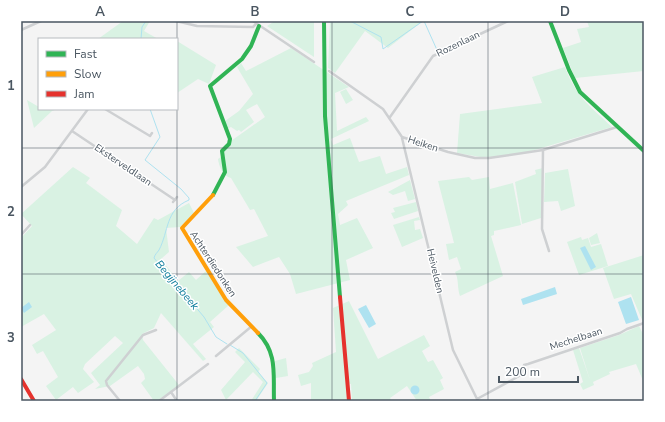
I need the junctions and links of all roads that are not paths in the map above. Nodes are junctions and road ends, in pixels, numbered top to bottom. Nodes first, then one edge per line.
1 (41, 21) edge
2 (176, 21) edge
3 (253, 21) edge
4 (324, 21) edge
5 (508, 21) edge
6 (550, 21) edge
7 (257, 25) junction
8 (21, 30) edge
9 (314, 62) dead end
10 (329, 71) dead end
11 (87, 110) edge
12 (107, 110) edge
13 (390, 117) junction
14 (617, 127) junction
15 (72, 131) junction
16 (152, 133) dead end
17 (402, 137) junction
18 (543, 150) junction
19 (644, 151) edge
20 (21, 187) edge
21 (175, 200) dead end
22 (30, 225) dead end
23 (21, 235) edge
24 (549, 251) dead end
25 (644, 323) edge
26 (253, 326) junction
27 (156, 330) dead end
28 (216, 356) dead end
29 (208, 364) dead end
30 (21, 379) edge
31 (171, 392) junction
32 (477, 400) edge
33 (34, 401) edge
34 (120, 401) edge
35 (159, 401) edge
36 (177, 401) edge
37 (274, 401) edge
38 (349, 401) edge

1 - 8 street
2 - 7 street
3 - 7 street
4 - 38 street
5 - 13 street, Rozenlaan
6 - 14 street
7 - 9 street
7 - 26 street, Achterdiedonken
10 - 13 street, Heiken
11 - 15 street
12 - 16 street
13 - 17 street, Heiken
14 - 18 street, Heiken
14 - 19 street
15 - 20 street
15 - 21 street, Eksterveldlaan
17 - 18 street, Heiken
17 - 32 street, Heivelden
18 - 24 street
22 - 23 street
25 - 32 street, Mechelbaan
26 - 28 street
26 - 37 street, Achterdiedonken
27 - 34 street
29 - 31 street
30 - 33 street
31 - 35 street
31 - 36 street

